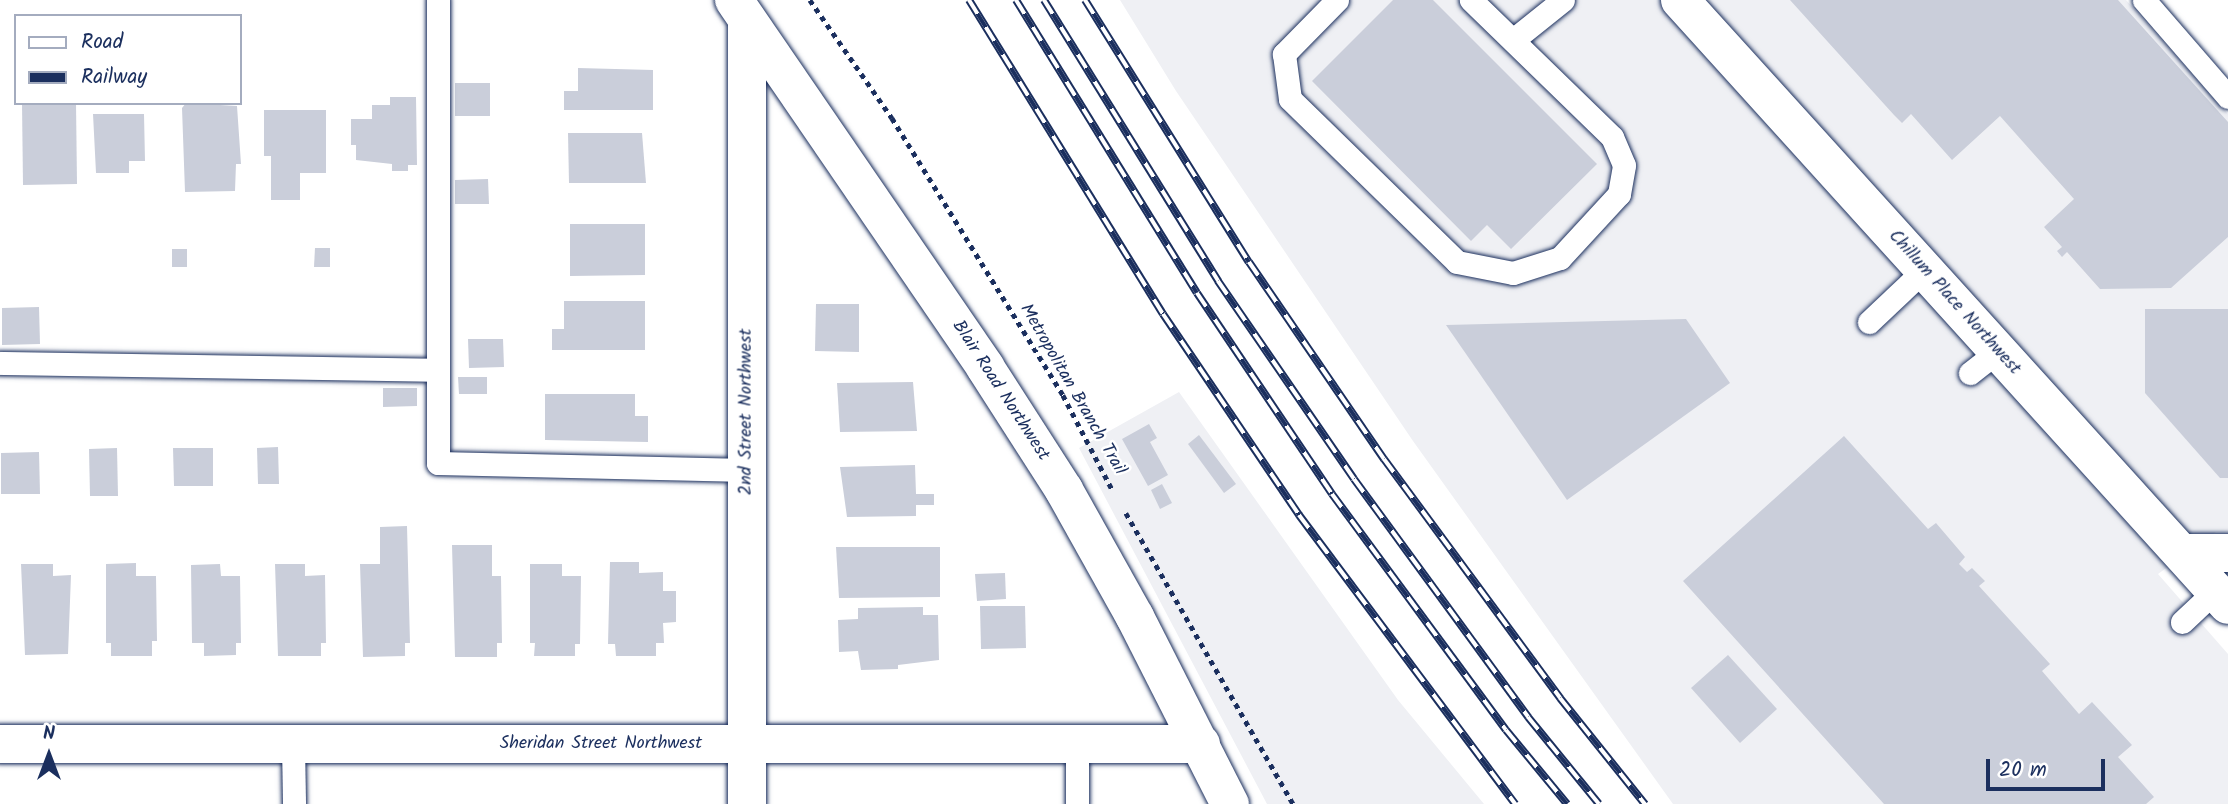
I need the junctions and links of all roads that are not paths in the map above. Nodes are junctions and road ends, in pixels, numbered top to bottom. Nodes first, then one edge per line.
1 (438, 0) edge
2 (1337, 0) edge
3 (1471, 0) edge
4 (1563, 0) edge
5 (1680, 0) edge
6 (2144, 0) edge
7 (740, 10) edge
8 (1513, 40) junction
9 (2228, 97) edge
10 (1924, 271) junction
11 (1869, 322) dead end
12 (0, 363) edge
13 (438, 370) junction
14 (747, 470) junction
15 (2182, 553) junction
16 (2228, 553) edge
17 (2222, 598) edge
18 (2182, 621) dead end
19 (0, 744) edge
20 (293, 744) junction
21 (747, 744) junction
22 (1077, 744) junction
23 (1202, 744) junction
24 (294, 804) edge
25 (747, 804) edge
26 (1077, 804) edge
27 (1230, 804) edge

1 - 13 lane
2 - 8 lane
3 - 8 lane
4 - 8 lane
5 - 10 street, Chillum Place Northwest
6 - 9 lane
7 - 14 street, 2nd Street Northwest
7 - 23 street, Blair Road Northwest
10 - 11 lane
10 - 15 street, Chillum Place Northwest
12 - 13 lane
13 - 14 lane
14 - 21 street, 2nd Street Northwest
15 - 16 street
15 - 17 street, Chillum Place Northwest
17 - 18 lane
19 - 20 street, Sheridan Street Northwest
20 - 21 street, Sheridan Street Northwest
20 - 24 lane
21 - 22 street, Sheridan Street Northwest
21 - 25 street, 2nd Street Northwest
22 - 23 street, Sheridan Street Northwest
22 - 26 lane
23 - 27 street, Blair Road Northwest

